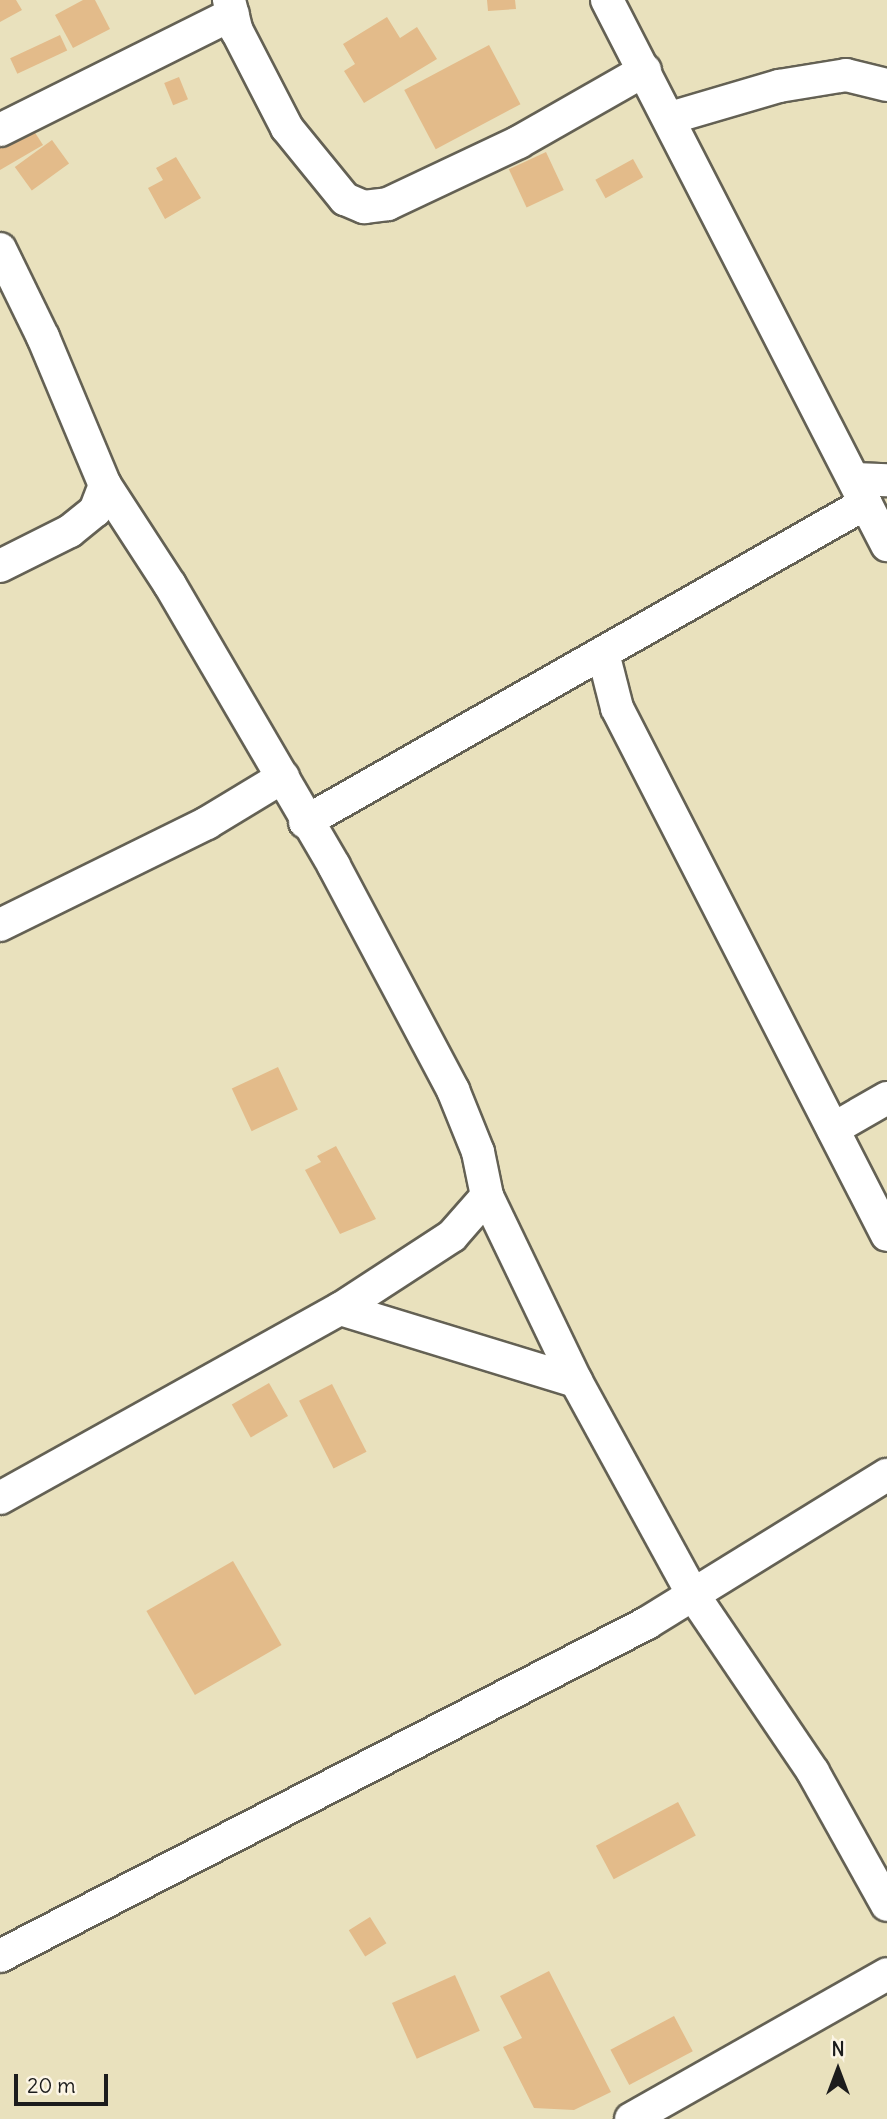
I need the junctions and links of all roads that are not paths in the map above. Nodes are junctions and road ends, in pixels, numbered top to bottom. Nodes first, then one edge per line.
1 (607, 0) edge
2 (231, 7) edge
3 (645, 69) junction
4 (887, 85) edge
5 (670, 118) junction
6 (0, 130) edge
7 (0, 249) edge
8 (887, 480) edge
9 (105, 485) junction
10 (860, 491) junction
11 (887, 545) edge
12 (0, 566) edge
13 (603, 653) junction
14 (283, 777) junction
15 (306, 822) junction
16 (0, 925) edge
17 (887, 1098) edge
18 (833, 1129) junction
19 (487, 1196) junction
20 (887, 1236) edge
21 (340, 1309) junction
22 (576, 1381) junction
23 (887, 1475) edge
24 (0, 1498) edge
25 (692, 1593) junction
26 (887, 1905) edge
27 (0, 1956) edge
28 (887, 1975) edge
29 (674, 2109) edge
30 (631, 2119) edge

1 - 3 street
2 - 3 street
2 - 6 street
3 - 5 street
4 - 5 street
5 - 10 street
7 - 9 street
8 - 10 street
9 - 12 street
9 - 14 street
10 - 11 street
10 - 13 street
13 - 15 street
13 - 18 street
14 - 15 street
14 - 16 street
15 - 19 street
17 - 18 street
18 - 20 street
19 - 21 street
19 - 22 street
21 - 22 street
21 - 24 street
22 - 25 street
23 - 25 street
25 - 26 street
25 - 27 street
28 - 29 street
29 - 30 street

